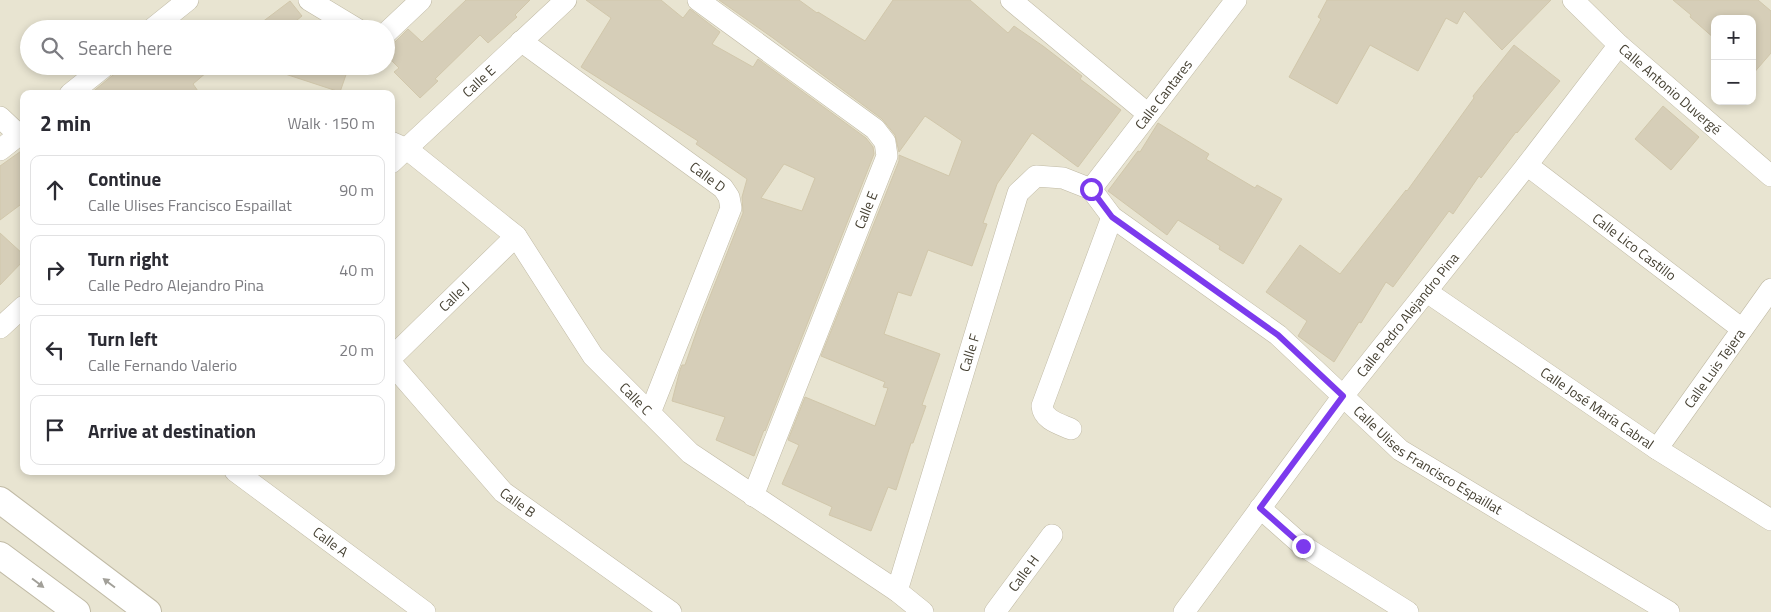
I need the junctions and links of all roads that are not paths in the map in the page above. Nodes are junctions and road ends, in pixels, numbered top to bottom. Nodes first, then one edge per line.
1 (188, 0) edge
2 (309, 0) edge
3 (421, 0) edge
4 (566, 0) edge
5 (698, 0) edge
6 (1011, 0) edge
7 (1236, 0) edge
8 (1573, 0) edge
9 (163, 20) edge
10 (342, 20) edge
11 (395, 25) edge
12 (521, 41) junction
13 (1619, 45) junction
14 (94, 75) edge
15 (75, 90) edge
16 (1148, 114) junction
17 (0, 116) edge
18 (20, 132) edge
19 (20, 134) edge
20 (399, 145) edge
21 (0, 150) edge
22 (1528, 165) junction
23 (1771, 176) edge
24 (1091, 189) junction
25 (1112, 217) junction
26 (516, 236) junction
27 (1771, 289) edge
28 (1427, 292) junction
29 (20, 311) edge
30 (0, 328) edge
31 (1742, 329) junction
32 (395, 354) edge
33 (395, 368) edge
34 (1343, 396) junction
35 (650, 412) junction
36 (1071, 429) dead end
37 (1657, 450) junction
38 (251, 475) edge
39 (753, 496) junction
40 (0, 500) edge
41 (1260, 508) junction
42 (1771, 520) edge
43 (1052, 535) dead end
44 (0, 555) edge
45 (897, 592) junction
46 (77, 612) edge
47 (148, 612) edge
48 (425, 612) edge
49 (671, 612) edge
50 (923, 612) edge
51 (995, 612) edge
52 (1184, 612) edge
53 (1408, 612) edge
54 (1669, 612) edge

1 - 9 street
2 - 10 street
3 - 11 street
4 - 12 street, Calle E
5 - 39 street, Calle E
6 - 16 street
7 - 16 street, Calle Cantares
8 - 13 street, Calle Antonio Duvergé
12 - 20 street, Calle E
12 - 35 street, Calle D
13 - 22 street, Calle Pedro Alejandro Pina
13 - 23 street, Calle Antonio Duvergé
14 - 15 street
16 - 24 street, Calle Cantares
17 - 18 street
19 - 21 street
20 - 26 street, Calle C
22 - 28 street, Calle Pedro Alejandro Pina
22 - 31 street, Calle Lico Castillo
24 - 25 street, Calle Ulises Francisco Espaillat
24 - 45 street, Calle F
25 - 34 street, Calle Ulises Francisco Espaillat
25 - 36 street
26 - 32 street, Calle J
26 - 35 street, Calle C
27 - 31 street, Calle Luis Tejera
28 - 34 street, Calle Pedro Alejandro Pina
28 - 37 street, Calle José María Cabral
29 - 30 street
31 - 37 street, Calle Luis Tejera
33 - 49 street, Calle B
34 - 41 street, Calle Pedro Alejandro Pina
34 - 54 street, Calle Ulises Francisco Espaillat
35 - 39 street, Calle C
37 - 42 street, Calle José María Cabral
38 - 48 street, Calle A
39 - 45 street, Calle C
47 -> 40 street
41 - 52 street, Calle Pedro Alejandro Pina
41 - 53 street
43 - 51 street, Calle H
44 -> 46 street
45 - 50 street, Calle C

